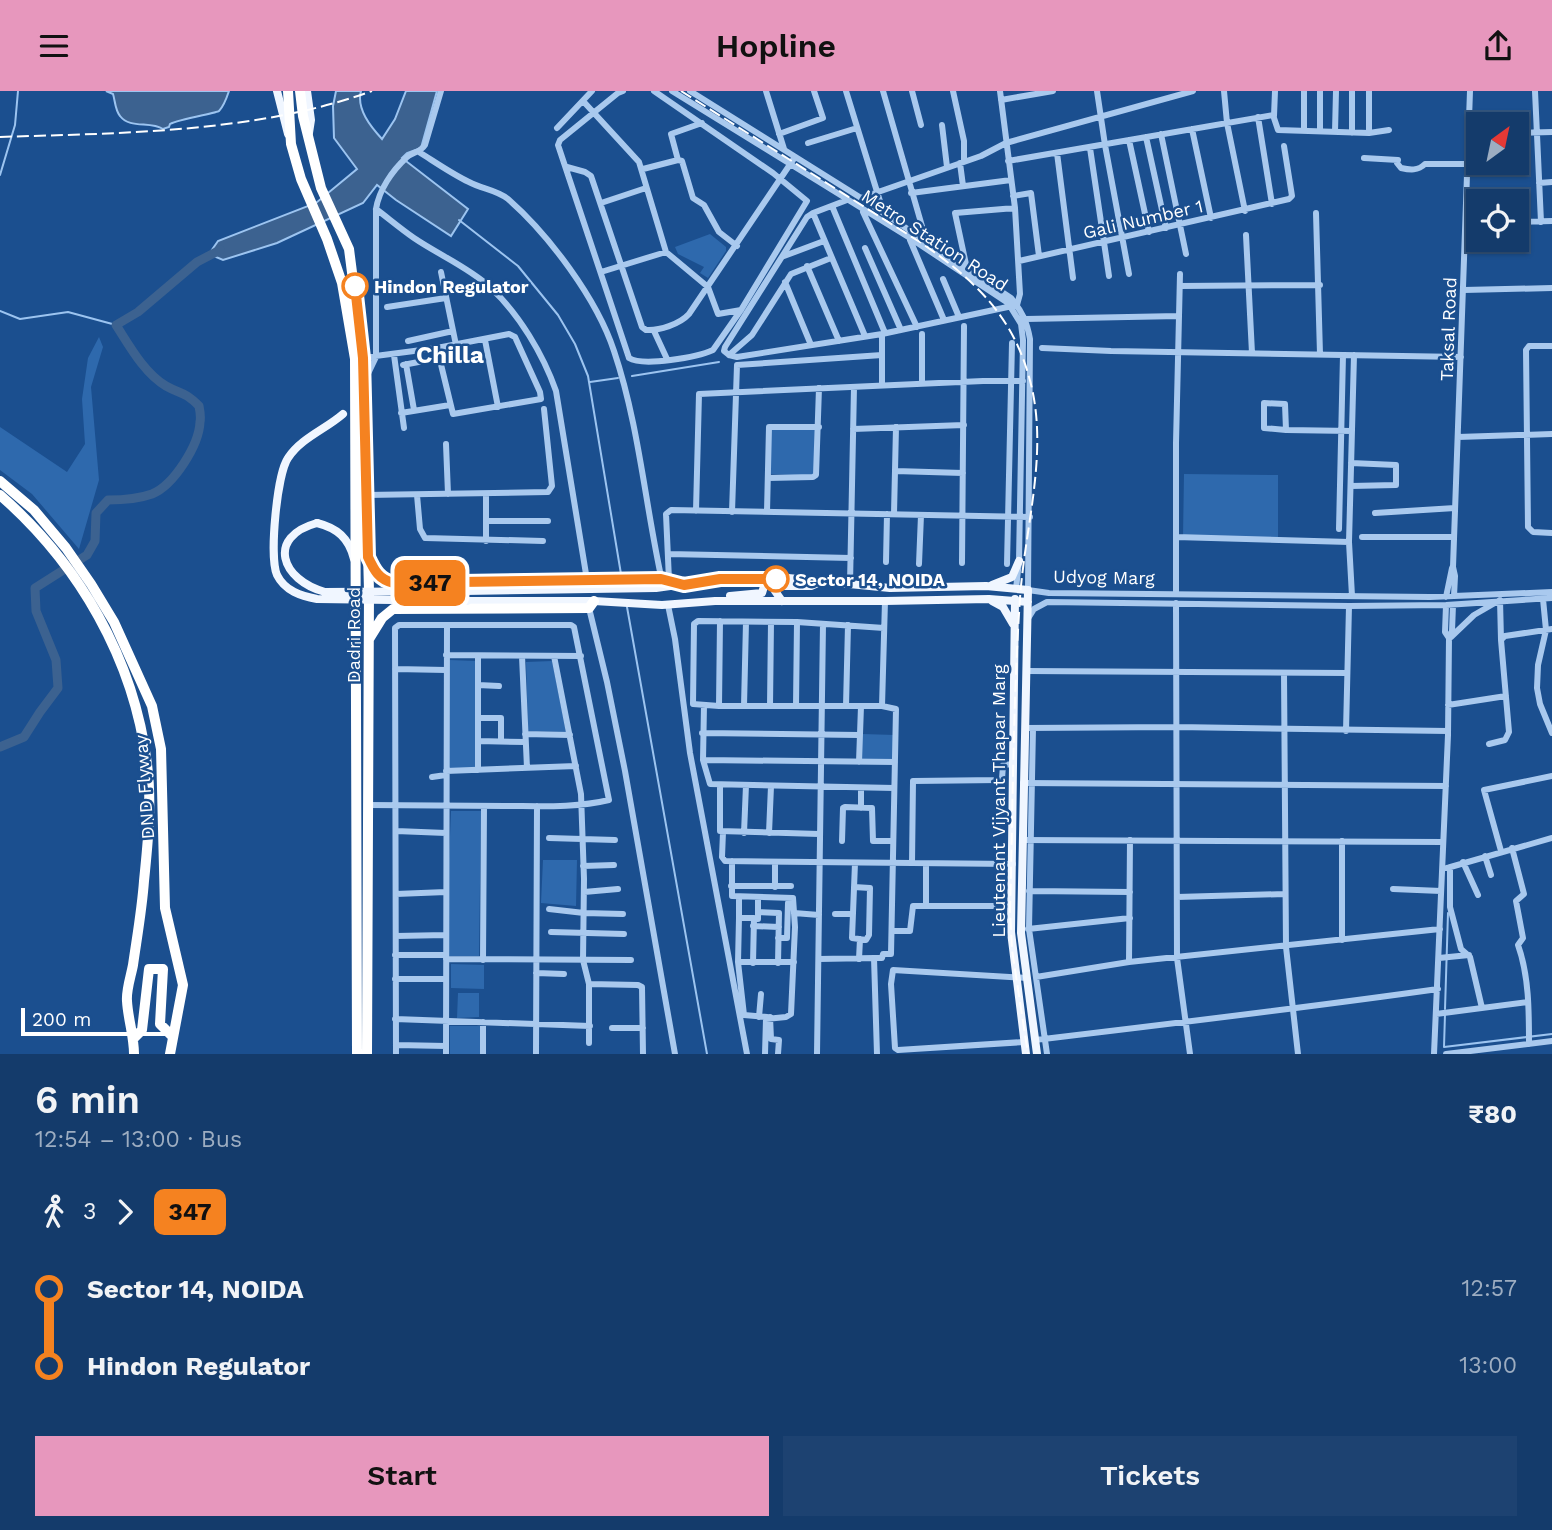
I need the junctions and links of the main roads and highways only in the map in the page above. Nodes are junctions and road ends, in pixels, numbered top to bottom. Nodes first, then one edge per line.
1 (277, 91) edge
2 (288, 91) edge
3 (300, 91) edge
4 (307, 91) edge
5 (309, 141) junction
6 (291, 144) junction
7 (359, 358) junction
8 (361, 378) junction
9 (356, 400) junction
10 (0, 481) edge
11 (0, 495) edge
12 (368, 557) junction
13 (68, 559) junction
14 (1019, 561) road end
15 (356, 568) junction
16 (80, 576) junction
17 (761, 579) junction
18 (821, 582) junction
19 (394, 583) junction
20 (595, 584) junction
21 (684, 585) joint
22 (986, 586) junction
23 (1016, 589) junction
24 (1028, 590) joint
25 (989, 599) junction
26 (715, 601) junction
27 (782, 601) junction
28 (1014, 601) junction
29 (1028, 602) junction
30 (595, 604) junction
31 (393, 609) junction
32 (356, 612) junction
33 (369, 624) junction
34 (1015, 630) junction
35 (368, 640) junction
36 (173, 1037) junction
37 (134, 1038) junction
38 (134, 1054) edge
39 (170, 1054) edge
40 (357, 1054) edge
41 (367, 1054) edge
42 (1026, 1054) edge
43 (1037, 1054) edge

1 - 6 main road
2 - 6 highway, Dadri Road
3 - 5 highway, Dadri Road
4 - 5 main road
5 - 7 highway, Dadri Road
6 - 7 highway, Dadri Road
7 - 8 highway, Dadri Road
8 - 9 highway, Dadri Road
8 - 12 highway, Dadri Road
9 - 15 highway, Dadri Road
9 - 30 main road, bridge
10 - 13 highway, DND Flyway
11 - 13 highway, DND Flyway
12 - 19 highway
12 - 33 highway, Dadri Road
13 - 16 highway, DND Flyway
14 - 22 main road
15 - 20 main road, bridge
15 - 32 highway, Dadri Road
16 - 36 highway, DND Flyway
16 - 37 highway, DND Flyway
17 - 18 main road, Udyog Marg
17 - 21 main road, Udyog Marg
17 - 26 main road
18 - 22 main road, Udyog Marg
18 - 27 main road
19 - 20 highway
19 - 31 highway
20 - 21 highway
22 - 23 main road, Udyog Marg
23 - 24 main road, Udyog Marg
23 - 28 main road, Lieutenant Vijyant Thapar Marg
24 - 29 main road, Lieutenant Vijyant Thapar Marg
25 - 27 main road
25 - 28 main road
25 - 34 main road
26 - 27 main road
26 - 30 main road
28 - 29 main road
28 - 34 main road, Lieutenant Vijyant Thapar Marg
29 - 43 main road, Lieutenant Vijyant Thapar Marg
30 - 31 highway
31 - 35 highway
32 - 33 highway
32 - 40 highway, Dadri Road
33 - 35 highway, Dadri Road
34 - 42 main road, Lieutenant Vijyant Thapar Marg
35 - 41 highway, Dadri Road
36 - 37 highway
36 - 39 highway, DND Flyway
37 - 38 highway, DND Flyway

